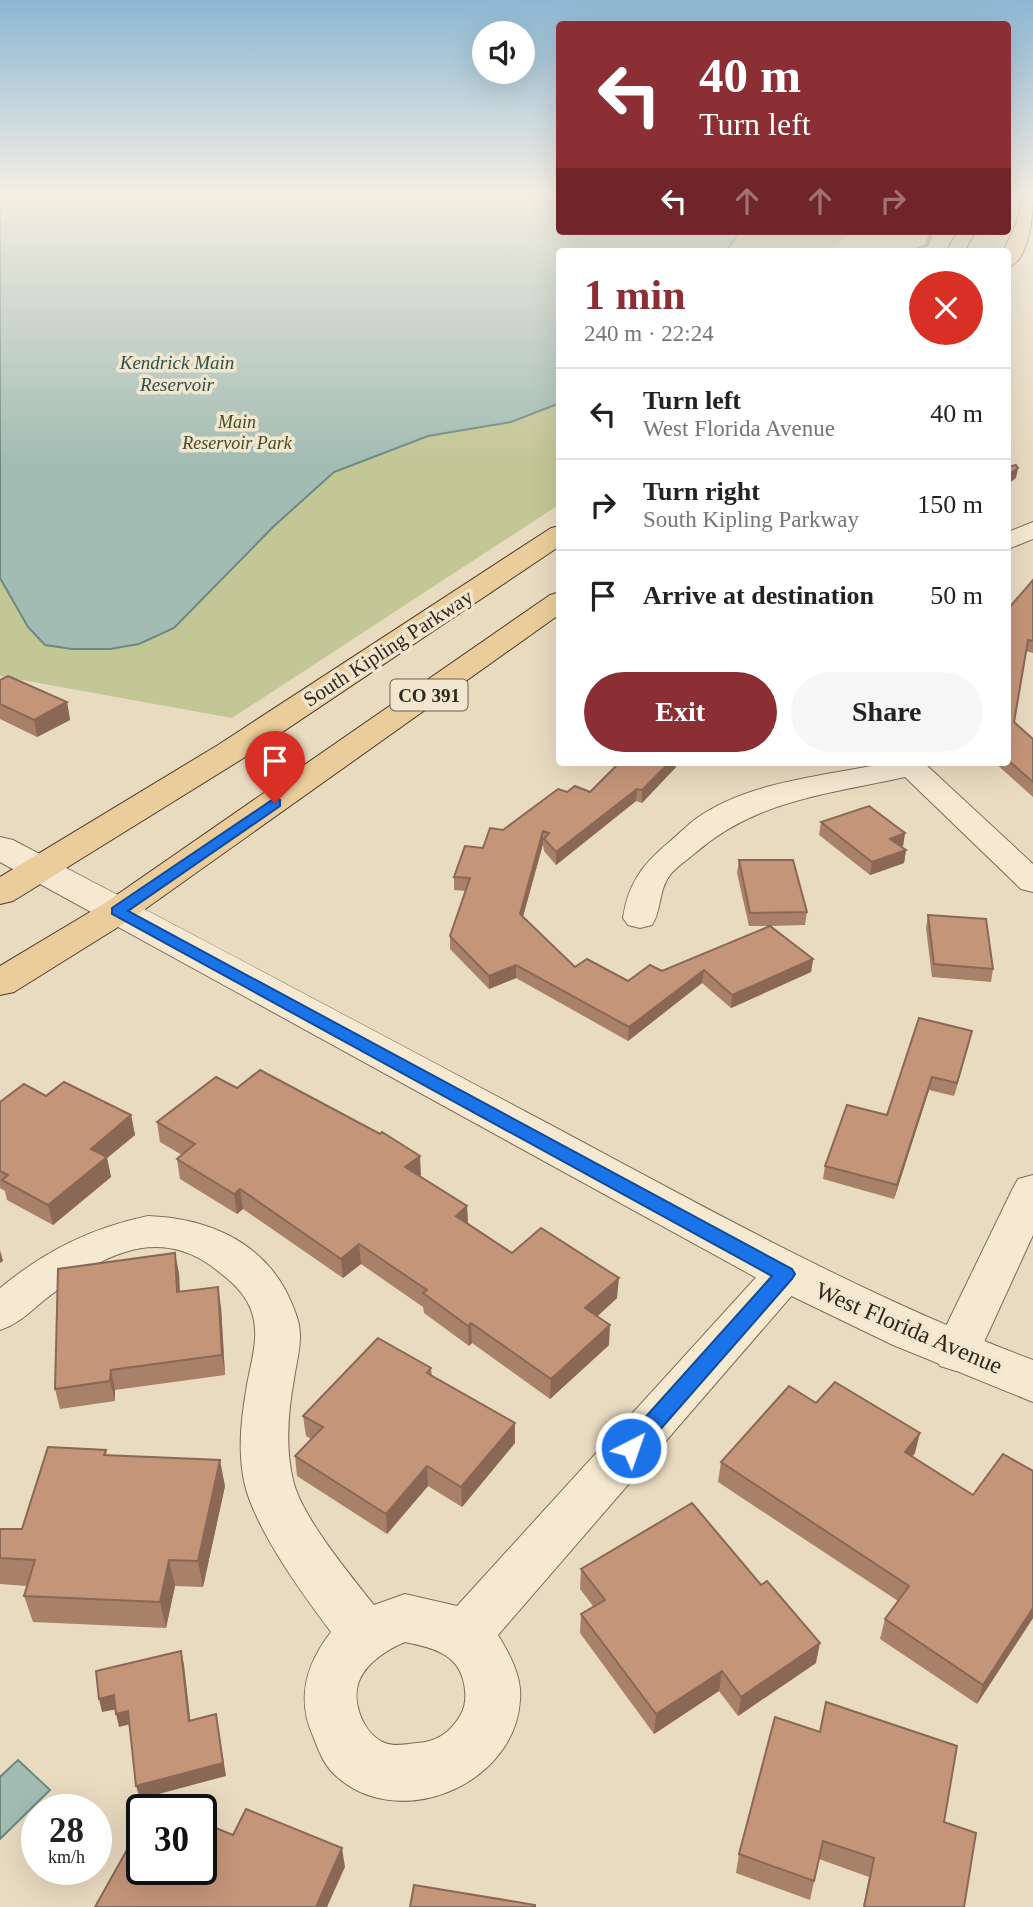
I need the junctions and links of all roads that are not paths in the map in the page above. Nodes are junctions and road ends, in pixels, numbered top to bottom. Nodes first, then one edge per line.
1 (1033, 529) edge
2 (556, 537) edge
3 (1011, 540) edge
4 (556, 604) edge
5 (905, 766) edge
6 (910, 766) edge
7 (0, 848) edge
8 (41, 869) junction
9 (1033, 882) edge
10 (0, 893) edge
11 (118, 911) junction
12 (640, 918) dead end
13 (0, 984) edge
14 (1033, 1190) edge
15 (785, 1274) junction
16 (0, 1313) edge
17 (956, 1353) junction
18 (1033, 1381) edge
19 (364, 1634) junction
20 (466, 1634) junction

1 - 3 street
2 - 8 main road, South Kipling Parkway / CO 391
4 - 11 main road, CO 391
5 - 12 street
6 - 9 street
7 - 8 street, West Florida Avenue
8 - 10 main road, South Kipling Parkway / CO 391
8 - 11 street, West Florida Avenue
11 - 13 main road, CO 391
11 - 15 street, West Florida Avenue
14 - 17 street
15 - 17 street, West Florida Avenue
15 - 20 street
16 - 19 street
17 - 18 street, West Florida Avenue
19 - 20 street
19 - 20 street

